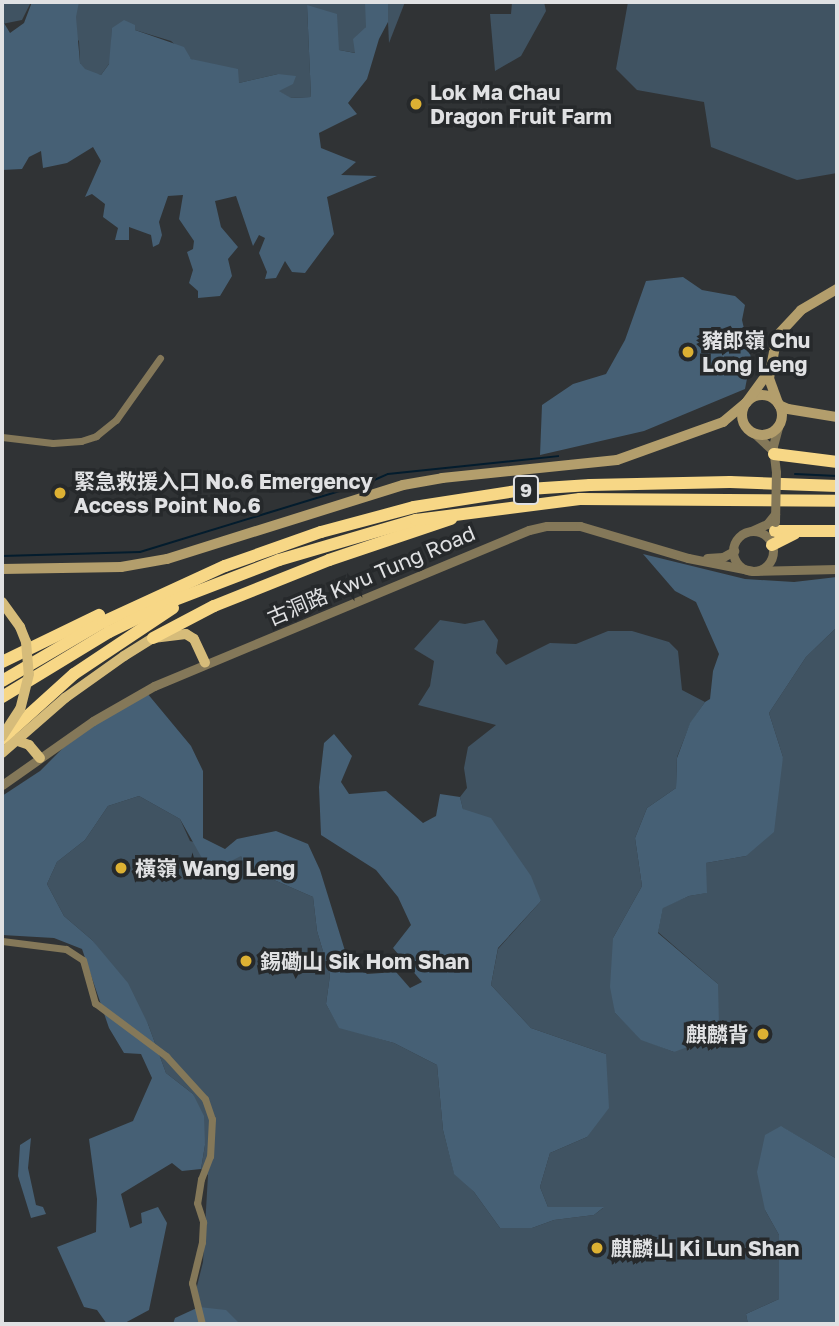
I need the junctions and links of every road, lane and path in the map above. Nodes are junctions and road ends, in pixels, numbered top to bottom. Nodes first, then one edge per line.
1 (837, 289) edge
2 (160, 358) dead end
3 (770, 370) junction
4 (778, 404) junction
5 (745, 405) junction
6 (803, 411) junction
7 (837, 417) edge
8 (723, 422) junction
9 (779, 424) junction
10 (750, 430) junction
11 (2, 437) edge
12 (774, 454) junction
13 (837, 462) edge
14 (837, 486) edge
15 (837, 501) edge
16 (471, 512) junction
17 (837, 531) edge
18 (747, 533) junction
19 (773, 535) junction
20 (734, 551) junction
21 (688, 558) junction
22 (225, 566) junction
23 (2, 569) edge
24 (837, 569) edge
25 (752, 571) junction
26 (779, 572) junction
27 (216, 584) junction
28 (2, 602) edge
29 (153, 638) junction
30 (2, 660) edge
31 (205, 663) junction
32 (2, 681) edge
33 (2, 697) edge
34 (2, 739) edge
35 (2, 753) edge
36 (40, 758) junction
37 (2, 785) edge
38 (2, 941) edge
39 (202, 1324) edge

1 - 3 main road
2 - 11 street
3 - 4 main road
3 - 5 main road
4 - 5 main road
4 - 6 main road
4 - 9 main road
5 - 8 main road
5 - 10 main road
6 - 7 main road
6 - 9 main road
8 - 10 main road
8 - 23 main road
9 - 10 main road
9 - 12 street
10 - 12 street
12 - 13 highway
12 - 19 street, bridge
14 - 22 highway, 9
15 - 16 highway, 9
16 - 27 highway, 9
16 - 29 highway
17 - 19 highway
18 - 19 street
18 - 19 street
18 - 20 street
19 - 25 street
19 - 26 street
19 - 26 street
20 - 21 street
20 - 25 street
21 - 25 street, 古洞路 Kwu Tung Road
21 - 31 street, 古洞路 Kwu Tung Road
22 - 30 highway
22 - 32 highway, 9
24 - 26 street, 古洞路 Kwu Tung Road
25 - 26 street, 古洞路 Kwu Tung Road
27 - 33 highway, 9
27 - 34 highway
28 - 34 main road, bridge
29 - 31 main road
29 - 35 main road, bridge
31 - 36 street, 古洞路 Kwu Tung Road
34 - 36 main road
36 - 37 street, 古洞路 Kwu Tung Road
38 - 39 street

